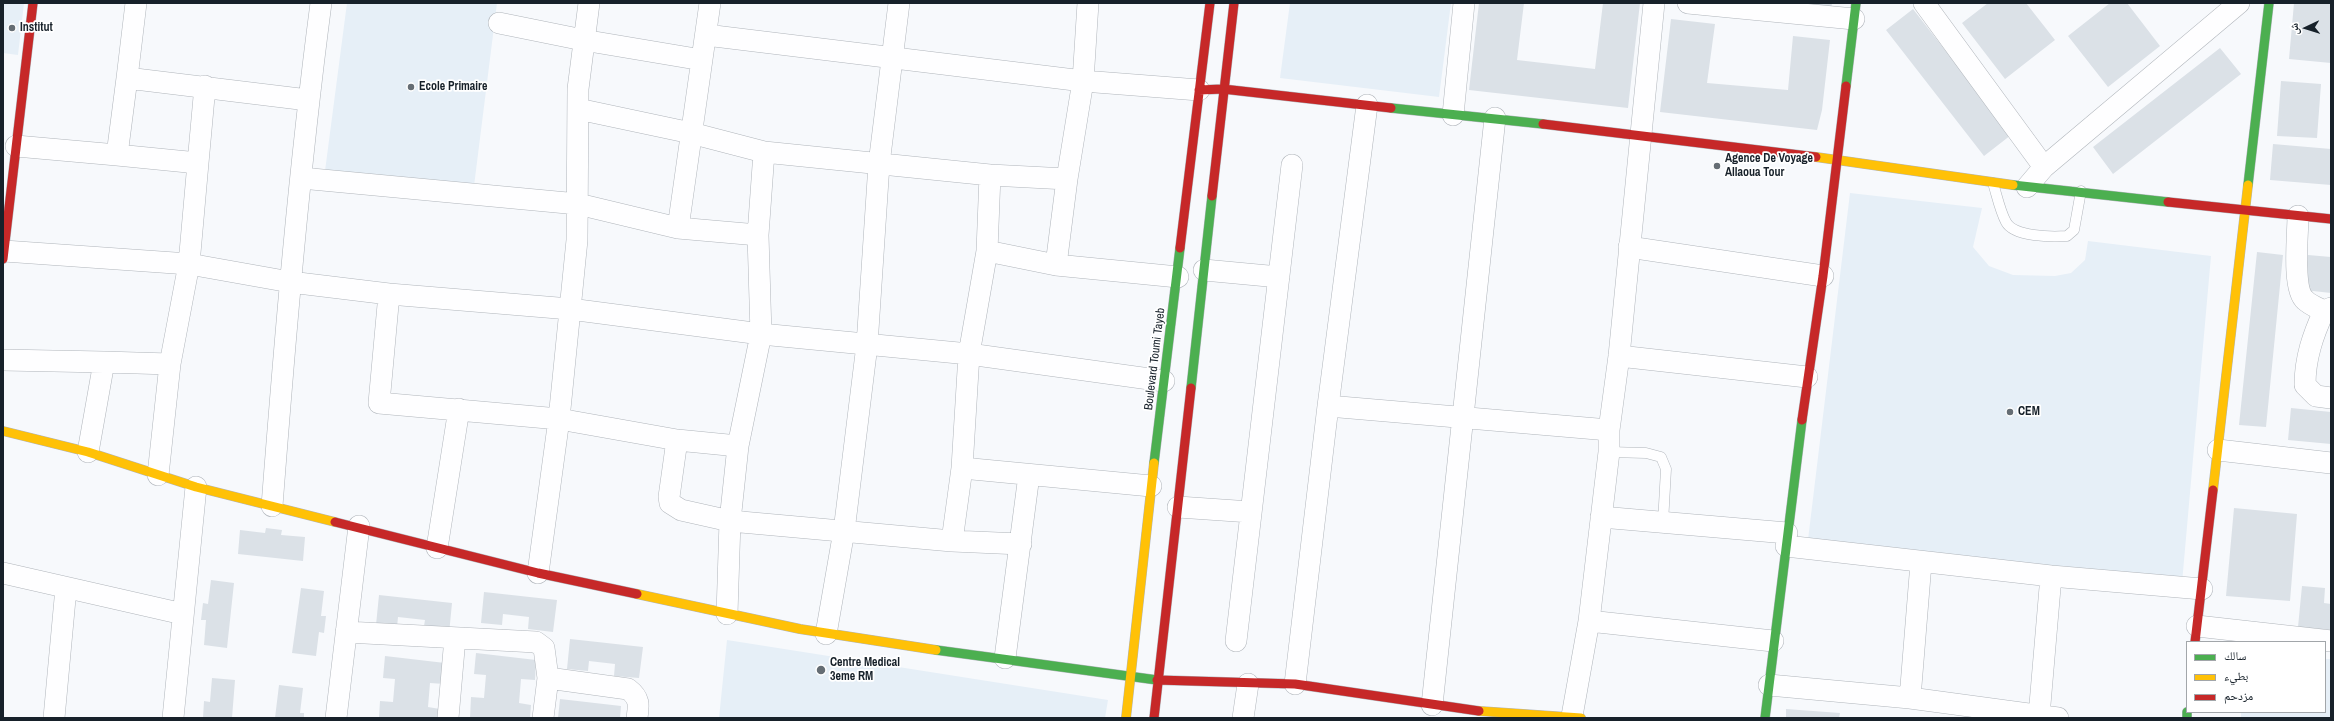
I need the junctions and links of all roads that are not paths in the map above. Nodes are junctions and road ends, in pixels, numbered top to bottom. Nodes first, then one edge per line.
1 (33, 3) edge
2 (136, 3) edge
3 (321, 3) edge
4 (589, 3) edge
5 (710, 3) edge
6 (900, 3) edge
7 (1088, 3) edge
8 (1210, 3) edge
9 (1234, 3) edge
10 (1464, 3) edge
11 (1654, 3) edge
12 (1688, 3) edge
13 (1924, 3) edge
14 (2239, 3) edge
15 (2269, 3) edge
16 (1855, 11) edge
17 (499, 23) dead end
18 (706, 35) junction
19 (583, 40) junction
20 (892, 56) junction
21 (702, 60) junction
22 (127, 78) junction
23 (1083, 81) junction
24 (205, 86) junction
25 (1223, 89) junction
26 (1199, 90) junction
27 (308, 100) junction
28 (1366, 105) junction
29 (578, 109) junction
30 (1453, 115) junction
31 (1495, 118) junction
32 (691, 133) junction
33 (1640, 135) junction
34 (16, 146) junction
35 (764, 152) junction
36 (117, 155) junction
37 (1836, 159) junction
38 (198, 163) junction
39 (879, 164) junction
40 (1292, 165) dead end
41 (2044, 167) junction
42 (990, 175) junction
43 (301, 178) junction
44 (1067, 179) junction
45 (1993, 184) junction
46 (2027, 187) junction
47 (2081, 191) junction
48 (578, 204) junction
49 (2246, 210) junction
50 (2298, 216) junction
51 (2331, 219) edge
52 (678, 228) junction
53 (758, 235) junction
54 (1629, 247) junction
55 (987, 251) junction
56 (4, 255) edge
57 (189, 264) junction
58 (1056, 265) junction
59 (1204, 270) junction
60 (1823, 276) junction
61 (1178, 277) junction
62 (1279, 277) junction
63 (290, 282) junction
64 (389, 294) junction
65 (570, 309) junction
66 (2327, 310) edge
67 (761, 334) junction
68 (867, 345) junction
69 (969, 354) junction
70 (1619, 356) junction
71 (3, 360) edge
72 (104, 362) junction
73 (170, 364) junction
74 (1807, 377) junction
75 (1164, 381) junction
76 (2331, 398) edge
77 (1328, 406) junction
78 (458, 409) junction
79 (1462, 418) junction
80 (559, 419) junction
81 (1609, 430) junction
82 (3, 431) edge
83 (677, 440) junction
84 (738, 446) junction
85 (2218, 450) junction
86 (88, 452) junction
87 (1609, 452) junction
88 (2331, 463) edge
89 (962, 468) junction
90 (158, 475) junction
91 (1029, 475) junction
92 (1151, 486) junction
93 (196, 487) junction
94 (272, 506) junction
95 (1178, 506) junction
96 (1251, 512) junction
97 (1601, 517) junction
98 (730, 521) junction
99 (1663, 523) junction
100 (359, 526) junction
101 (844, 531) junction
102 (1786, 540) junction
103 (952, 541) junction
104 (1021, 544) junction
105 (437, 548) junction
106 (1921, 563) junction
107 (538, 572) junction
108 (3, 573) edge
109 (2051, 576) junction
110 (66, 588) junction
111 (2202, 588) junction
112 (183, 614) junction
113 (727, 614) junction
114 (1589, 621) junction
115 (346, 632) junction
116 (826, 634) junction
117 (2196, 634) edge
118 (455, 638) junction
119 (2331, 640) edge
120 (1236, 641) dead end
121 (1773, 641) junction
122 (1005, 658) junction
123 (1131, 676) junction
124 (548, 678) junction
125 (1160, 680) junction
126 (1248, 684) junction
127 (1296, 684) junction
128 (1770, 685) junction
129 (1910, 698) junction
130 (1432, 705) junction
131 (1932, 710) edge
132 (1461, 714) edge
133 (1576, 717) edge
134 (2048, 717) edge
135 (54, 718) edge
136 (172, 718) edge
137 (336, 718) edge
138 (448, 718) edge
139 (543, 718) edge
140 (637, 718) edge
141 (1126, 718) edge
142 (1154, 718) edge
143 (1243, 718) edge
144 (1765, 718) edge

1 - 34 street
2 - 22 street
3 - 27 street
4 - 19 street
5 - 18 street
6 - 20 street
7 - 23 street
8 - 26 street, Boulevard Toumi Tayeb
9 - 25 street
10 - 30 street
11 - 33 street
12 - 16 street
13 - 41 street
14 - 41 street
15 - 49 street
16 - 37 street
17 - 19 street
18 - 20 street
18 - 21 street
19 - 21 street
19 - 29 street
20 - 23 street
20 - 39 street
21 - 32 street
22 - 24 street
22 - 36 street
23 - 26 street
23 - 44 street
24 - 27 street
24 - 38 street
25 - 26 street
25 - 28 street
25 - 59 street
26 - 61 street, Boulevard Toumi Tayeb
27 - 43 street
28 - 30 street
28 - 77 street
29 - 32 street
29 - 48 street
30 - 31 street
31 - 33 street
31 - 79 street
32 - 35 street
32 - 52 street
33 - 37 street
33 - 54 street
34 - 36 street
34 - 56 street
35 - 39 street
35 - 53 street
36 - 38 street
37 - 45 street
37 - 60 street
38 - 57 street
39 - 42 street
39 - 68 street
40 - 62 street
41 - 46 street
42 - 44 street
42 - 55 street
43 - 48 street
43 - 63 street
44 - 58 street
45 - 46 street
45 - 47 lane
46 - 47 street
47 - 49 street
48 - 52 street
48 - 65 street
49 - 50 street
49 - 85 street
50 - 51 street
50 - 66 street
52 - 53 street
53 - 67 street
54 - 60 street
54 - 70 street
55 - 58 street
55 - 69 street
56 - 57 street
57 - 63 street
57 - 73 street
58 - 61 street
59 - 62 street
59 - 95 street
60 - 74 street
61 - 75 street, Boulevard Toumi Tayeb
62 - 96 street
63 - 64 street
63 - 94 street
64 - 65 street
64 - 78 street
65 - 67 street
65 - 80 street
66 - 76 street
67 - 68 street
67 - 84 street
68 - 69 street
68 - 101 street
69 - 75 street
69 - 89 street
70 - 74 street
70 - 81 street
71 - 72 street
72 - 73 street
72 - 86 street
73 - 90 street
74 - 102 street
75 - 92 street, Boulevard Toumi Tayeb
77 - 79 street
77 - 127 street
78 - 80 street
78 - 105 street
79 - 81 street
79 - 130 street
80 - 83 street
80 - 107 street
81 - 87 street
82 - 86 street
83 - 84 street
83 - 98 street
84 - 98 street
85 - 88 street
85 - 111 street
86 - 90 street
87 - 97 street
87 - 99 lane
89 - 91 street
89 - 103 street
90 - 93 street
91 - 92 street
91 - 104 street
92 - 123 street, Boulevard Toumi Tayeb
93 - 94 street
93 - 112 street
94 - 100 street
95 - 96 street
95 - 125 street
96 - 120 street
97 - 99 street
97 - 114 street
98 - 101 street
98 - 113 street
99 - 102 street
100 - 105 street
100 - 115 street
101 - 103 street
101 - 116 street
102 - 106 street
102 - 121 street
103 - 104 street
104 - 122 street
105 - 107 street
106 - 109 street
106 - 129 street
107 - 113 street
108 - 110 street
109 - 111 street
109 - 134 street
110 - 112 street
110 - 135 street
111 - 117 street
112 - 136 street
113 - 116 street
114 - 121 street
114 - 133 street
115 - 118 street
115 - 137 street
116 - 122 street
117 - 119 street
118 - 124 street
118 - 138 street
121 - 128 street
122 - 123 street
123 - 125 street
123 - 141 street, Boulevard Toumi Tayeb
124 - 139 street
124 - 140 street
125 - 126 street
125 - 142 street
126 - 127 street
126 - 143 street
127 - 130 street
128 - 129 street
128 - 144 street
129 - 131 street
130 - 132 street
131 - 134 street
132 - 133 street

